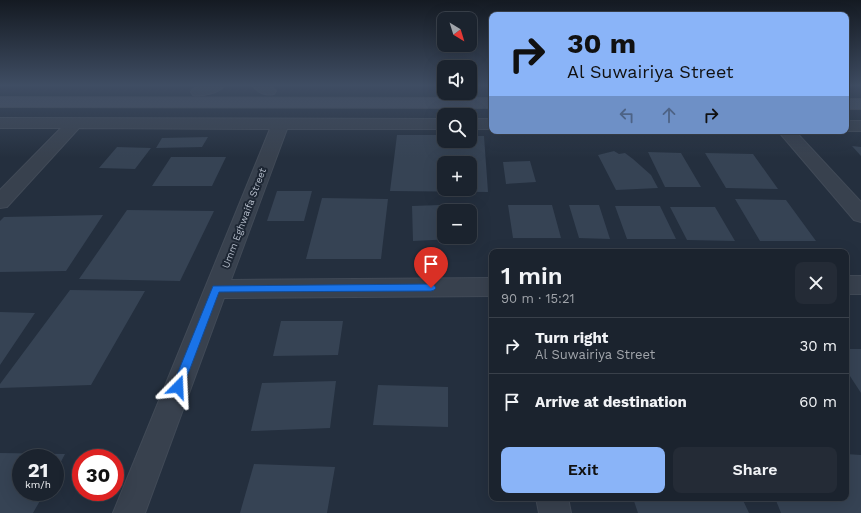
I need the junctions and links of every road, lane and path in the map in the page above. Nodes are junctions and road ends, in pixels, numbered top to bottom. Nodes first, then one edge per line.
1 (0, 123) edge
2 (74, 124) junction
3 (280, 124) junction
4 (437, 124) edge
5 (477, 124) edge
6 (489, 124) edge
7 (849, 126) edge
8 (861, 126) edge
9 (789, 134) edge
10 (0, 202) edge
11 (861, 215) edge
12 (849, 285) edge
13 (861, 285) edge
14 (489, 287) edge
15 (216, 289) junction
16 (552, 501) edge
17 (129, 513) edge
18 (554, 513) edge

1 - 2 street
2 - 3 street
2 - 10 street
3 - 4 street
3 - 15 street, Umm Eghwaifa Street
5 - 6 street
7 - 8 street
9 - 11 street
12 - 13 street
14 - 15 street
15 - 17 street, Umm Eghwaifa Street
16 - 18 street

